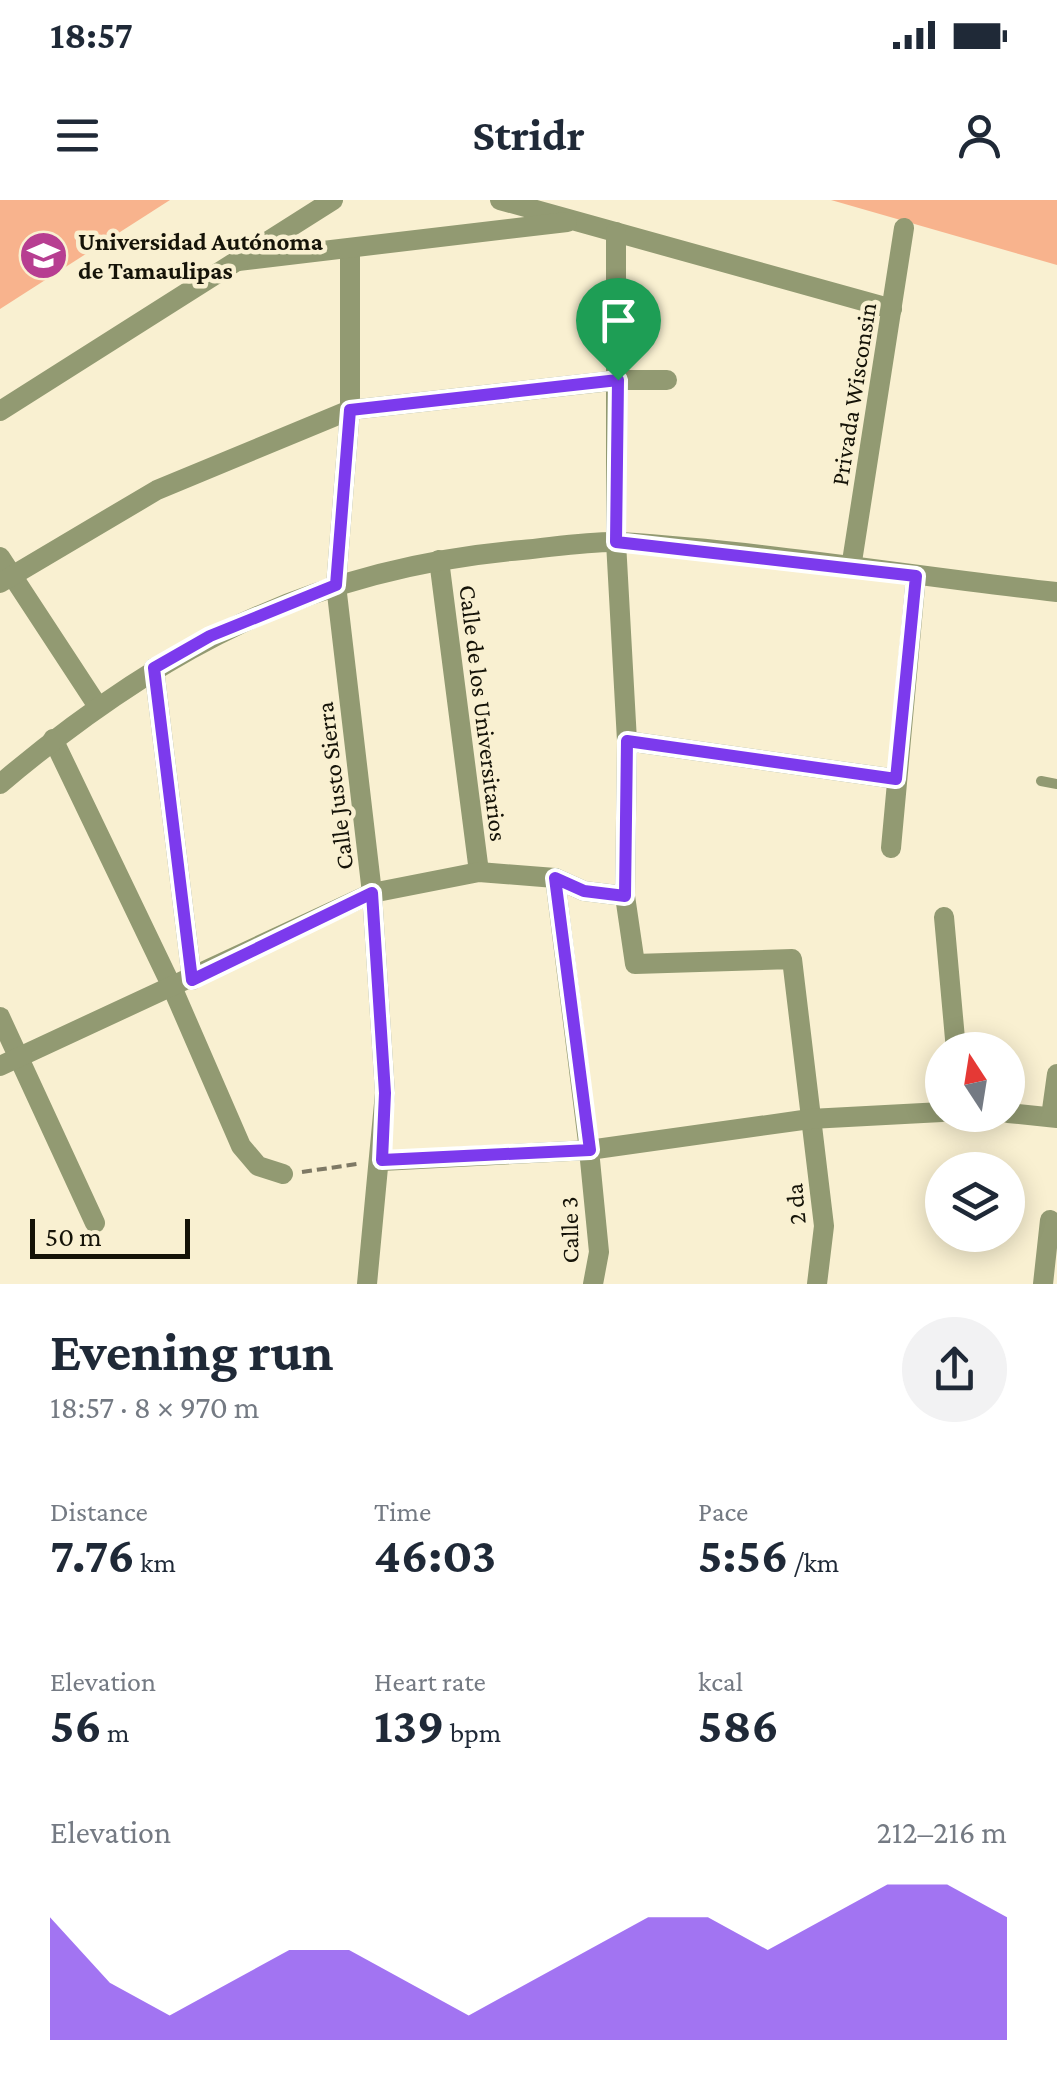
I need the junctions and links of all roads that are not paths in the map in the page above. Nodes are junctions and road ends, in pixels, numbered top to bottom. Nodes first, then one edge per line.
1 (334, 200) edge
2 (500, 200) edge
3 (575, 221) junction
4 (904, 228) dead end
5 (616, 232) junction
6 (350, 250) junction
7 (236, 261) junction
8 (892, 309) junction
9 (618, 380) junction
10 (667, 380) dead end
11 (350, 410) junction
12 (0, 411) edge
13 (616, 542) junction
14 (0, 557) edge
15 (439, 560) junction
16 (851, 568) junction
17 (916, 576) junction
18 (6, 579) edge
19 (336, 585) junction
20 (1057, 592) edge
21 (154, 668) junction
22 (97, 705) junction
23 (53, 739) junction
24 (627, 741) junction
25 (896, 779) junction
26 (1041, 781) dead end
27 (0, 784) edge
28 (1057, 784) edge
29 (891, 848) dead end
30 (480, 872) junction
31 (555, 878) junction
32 (372, 893) junction
33 (625, 896) junction
34 (944, 917) dead end
35 (182, 984) junction
36 (0, 1017) edge
37 (954, 1032) edge
38 (19, 1054) junction
39 (0, 1066) edge
40 (1057, 1074) edge
41 (925, 1113) edge
42 (1025, 1114) edge
43 (1054, 1117) edge
44 (810, 1119) junction
45 (590, 1150) junction
46 (382, 1160) junction
47 (283, 1174) road end
48 (1050, 1220) dead end
49 (96, 1223) dead end
50 (366, 1284) edge
51 (593, 1284) edge
52 (816, 1284) edge
53 (1043, 1284) edge

1 - 7 street
2 - 3 street
3 - 5 street
3 - 6 street
4 - 8 street, Privada Wisconsin
5 - 8 street
5 - 9 street
6 - 7 street
6 - 11 street, Calle Justo Sierra
7 - 12 street
8 - 16 street, Privada Wisconsin
9 - 10 street
9 - 11 street
9 - 13 street
11 - 18 street
11 - 19 street, Calle Justo Sierra
13 - 15 street
13 - 16 street
13 - 24 street
14 - 18 street
15 - 19 street
15 - 30 street, Calle de los Universitarios
16 - 17 street
17 - 20 street
17 - 25 street
18 - 22 street
19 - 21 street
19 - 32 street, Calle Justo Sierra
21 - 22 street
21 - 35 street
22 - 23 street
23 - 27 street
23 - 35 street
24 - 25 street
24 - 33 street
25 - 29 street
26 - 28 lane
30 - 31 street
30 - 32 street
31 - 33 street
31 - 45 street, Calle 3
32 - 35 street
32 - 46 street, Calle Justo Sierra
33 - 44 street, 2 da
34 - 37 street
35 - 38 street
35 - 47 street
36 - 38 street
38 - 39 street
38 - 49 street
40 - 43 street
41 - 44 street
42 - 43 street
44 - 45 street
44 - 52 street, 2 da
45 - 46 street
45 - 51 street, Calle 3
46 - 50 street, Calle Justo Sierra
48 - 53 street

